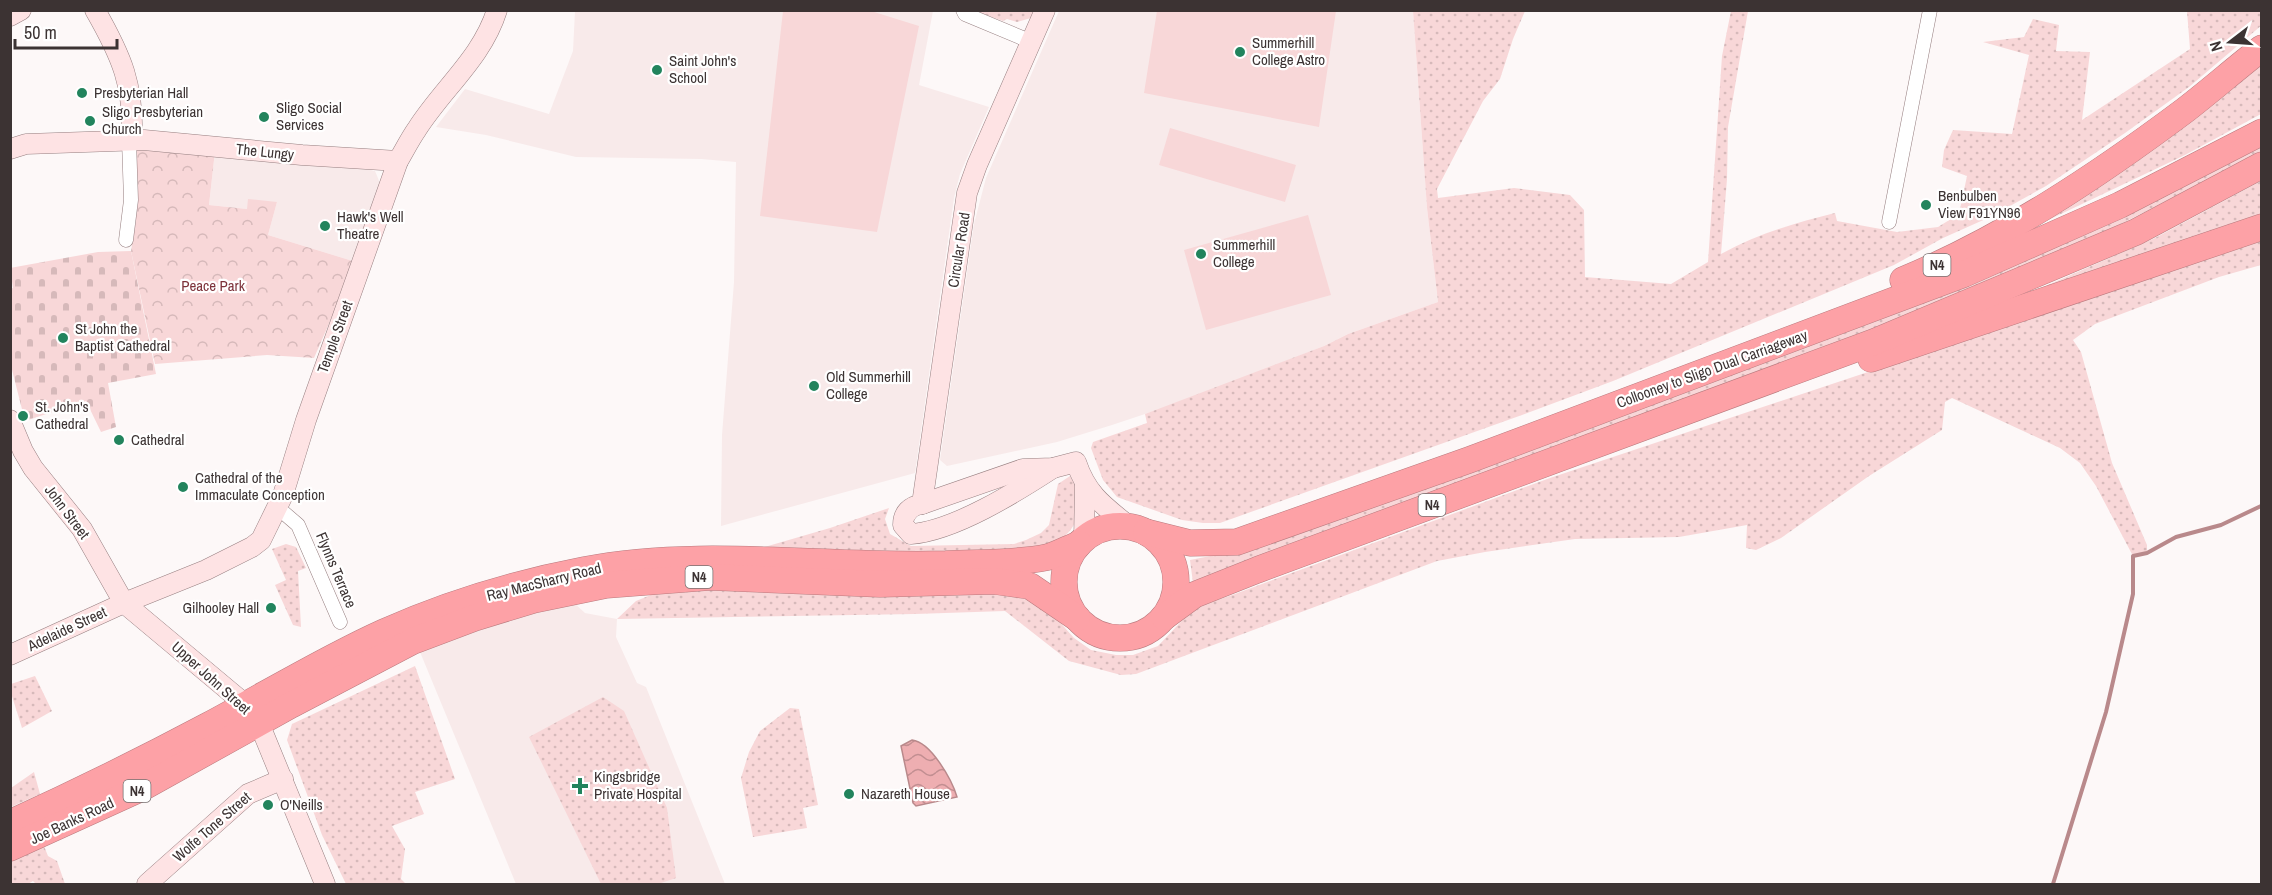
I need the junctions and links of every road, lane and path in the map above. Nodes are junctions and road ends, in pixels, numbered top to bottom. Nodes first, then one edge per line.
1 (21, 10) edge
2 (95, 10) edge
3 (497, 10) edge
4 (963, 10) edge
5 (1046, 10) edge
6 (1930, 10) edge
7 (10, 16) edge
8 (1032, 42) junction
9 (2262, 48) edge
10 (2262, 132) edge
11 (130, 140) junction
12 (10, 149) edge
13 (398, 161) junction
14 (2262, 165) edge
15 (1889, 222) dead end
16 (2262, 227) edge
17 (126, 240) dead end
18 (1578, 419) junction
19 (10, 420) edge
20 (1607, 440) junction
21 (1053, 468) junction
22 (1085, 485) junction
23 (922, 504) junction
24 (277, 507) junction
25 (1138, 530) junction
26 (1081, 542) junction
27 (124, 603) junction
28 (1164, 617) junction
29 (1077, 618) junction
30 (340, 622) dead end
31 (10, 655) edge
32 (253, 714) junction
33 (281, 774) junction
34 (10, 823) edge
35 (10, 848) edge
36 (147, 885) edge
37 (325, 885) edge

1 - 7 street
2 - 11 street
3 - 13 street, Temple Street
4 - 8 street
5 - 8 street, Circular Road
6 - 15 street
8 - 23 street, Circular Road
9 - 18 highway, N4
10 - 18 highway, Collooney to Sligo Dual Carriageway / N4
11 - 12 street, The Lungy
11 - 13 street, The Lungy
11 - 17 street
13 - 24 street, Temple Street
14 - 20 highway, Collooney to Sligo Dual Carriageway / N4
16 - 20 highway, N4
18 - 25 highway, Collooney to Sligo Dual Carriageway / N4
19 - 27 street, John Street
20 - 28 highway, Collooney to Sligo Dual Carriageway / N4
21 - 22 street
21 - 23 street
21 - 23 street
22 - 25 street
22 - 26 street
24 - 27 street, Temple Street
24 - 30 street, Flynns Terrace
25 - 26 highway, N4
25 - 28 highway
26 - 29 highway, N4
26 - 32 highway, Ray MacSharry Road / N4
27 - 31 street, Adelaide Street
27 - 32 street, Upper John Street
28 - 29 highway, N4
29 - 32 highway, Ray MacSharry Road / N4
32 - 33 street, Upper John Street
32 - 34 highway, Joe Banks Road / N4
32 - 35 highway, Joe Banks Road / N4
33 - 36 street, Wolfe Tone Street
33 - 37 street, Upper John Street

